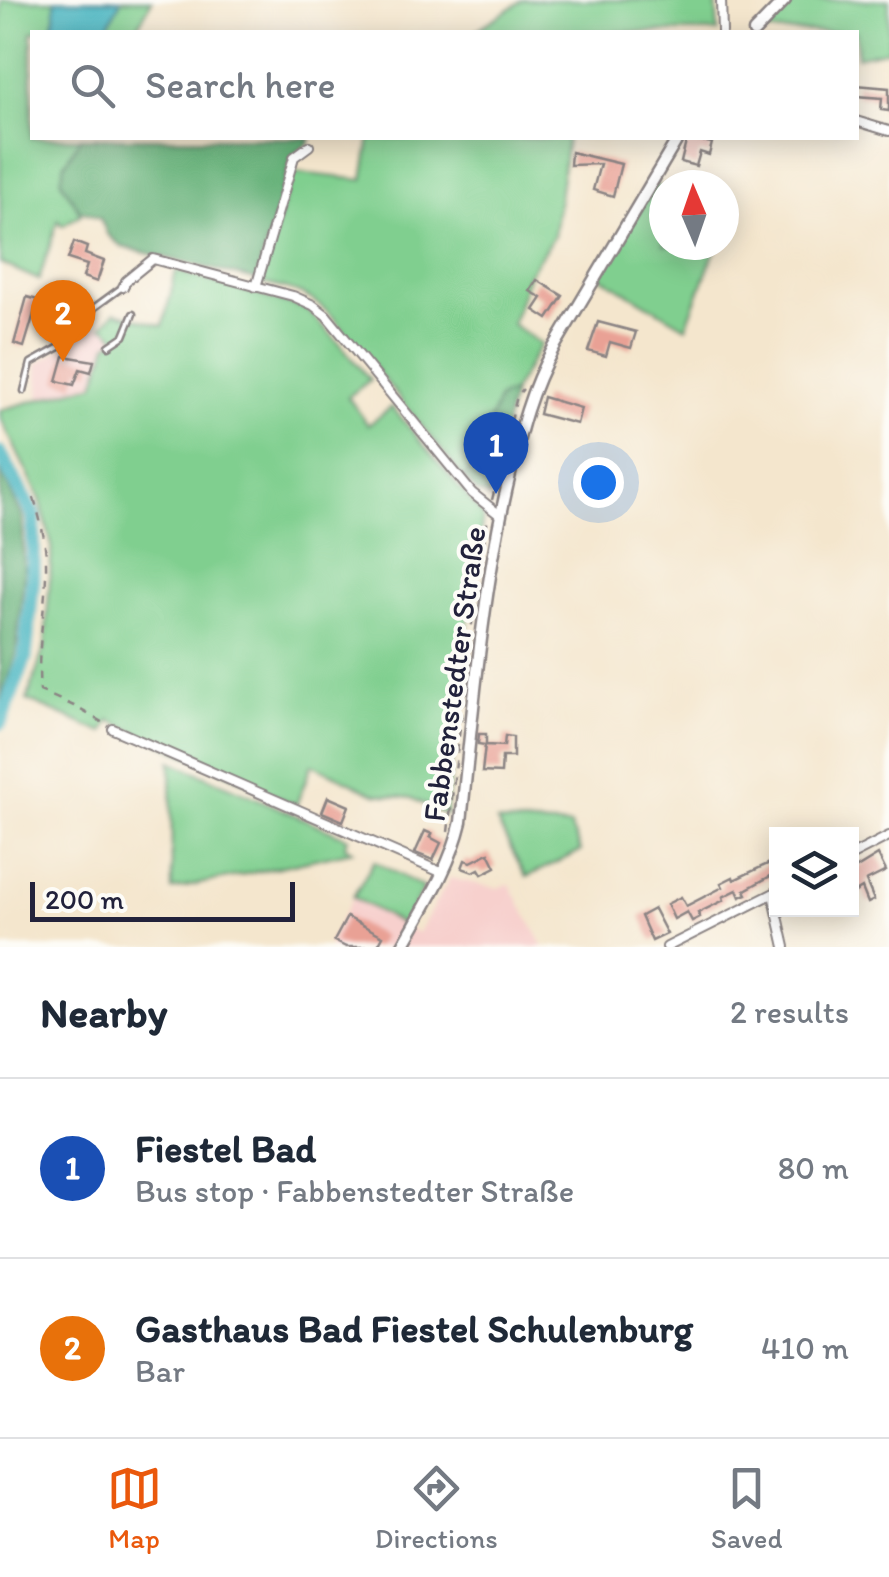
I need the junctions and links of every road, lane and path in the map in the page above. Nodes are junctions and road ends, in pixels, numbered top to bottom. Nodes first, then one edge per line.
1 (721, 0) edge
2 (785, 0) edge
3 (722, 30) edge
4 (756, 30) edge
5 (859, 122) edge
6 (889, 130) edge
7 (677, 140) edge
8 (310, 146) dead end
9 (123, 287) joint
10 (256, 287) junction
11 (43, 303) dead end
12 (133, 314) dead end
13 (84, 315) junction
14 (109, 346) dead end
15 (525, 386) dead end
16 (24, 391) dead end
17 (34, 498) dead end
18 (490, 508) junction
19 (500, 516) junction
20 (114, 729) joint
21 (448, 832) dead end
22 (889, 836) edge
23 (859, 851) edge
24 (443, 873) junction
25 (769, 896) edge
26 (779, 917) edge
27 (402, 947) edge
28 (667, 947) edge
29 (784, 947) edge

1 - 3 street
2 - 4 street
5 - 6 street
7 - 19 street, Fabbenstedter Straße
8 - 10 street
9 - 10 street
9 - 13 lane
10 - 18 street
11 - 13 lane
12 - 14 lane
13 - 16 lane
15 - 18 path
17 - 20 path
18 - 19 street
18 - 21 path
19 - 24 street, Fabbenstedter Straße
20 - 24 street
22 - 23 street
24 - 27 street, Fabbenstedter Straße
25 - 28 street
26 - 29 street

